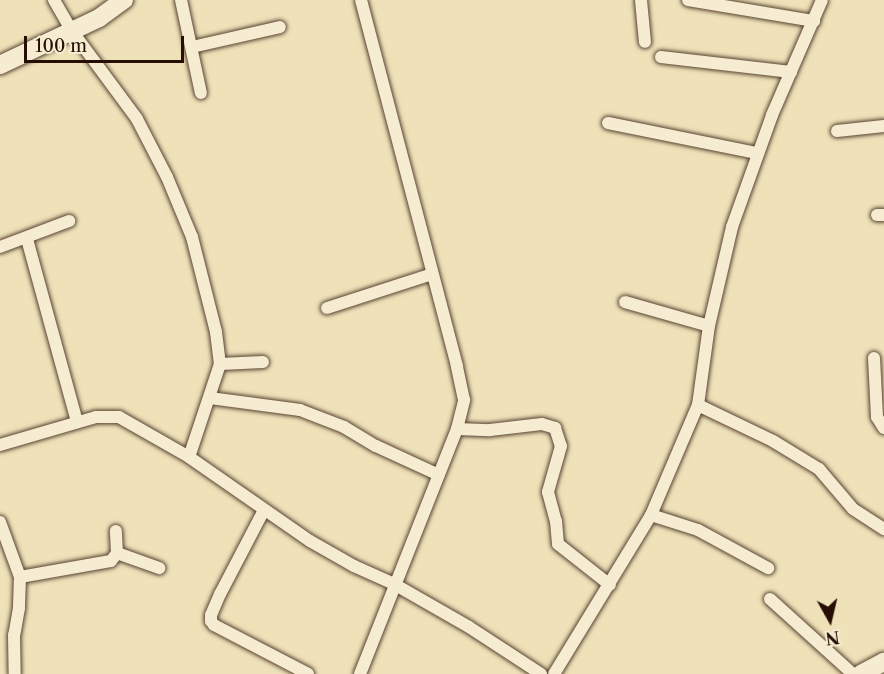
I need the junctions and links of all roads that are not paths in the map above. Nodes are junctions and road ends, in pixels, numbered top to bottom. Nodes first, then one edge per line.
1 (54, 0) edge
2 (124, 0) edge
3 (181, 0) edge
4 (361, 0) edge
5 (640, 0) edge
6 (688, 0) edge
7 (822, 0) edge
8 (814, 21) junction
9 (280, 27) dead end
10 (72, 31) junction
11 (645, 42) dead end
12 (192, 47) junction
13 (661, 57) dead end
14 (0, 64) edge
15 (791, 72) junction
16 (201, 93) dead end
17 (608, 123) dead end
18 (884, 126) edge
19 (837, 130) dead end
20 (757, 153) junction
21 (69, 221) dead end
22 (27, 238) junction
23 (0, 247) edge
24 (432, 274) junction
25 (625, 302) dead end
26 (327, 308) dead end
27 (709, 327) junction
28 (874, 358) dead end
29 (263, 362) dead end
30 (220, 364) junction
31 (210, 398) junction
32 (698, 405) junction
33 (77, 422) junction
34 (884, 428) edge
35 (457, 429) junction
36 (0, 445) edge
37 (189, 457) junction
38 (439, 474) junction
39 (264, 510) junction
40 (651, 515) junction
41 (0, 522) edge
42 (884, 529) edge
43 (116, 531) dead end
44 (117, 554) junction
45 (159, 567) dead end
46 (768, 568) dead end
47 (20, 577) junction
48 (394, 584) junction
49 (610, 585) junction
50 (770, 599) dead end
51 (884, 662) edge
52 (15, 674) edge
53 (308, 674) edge
54 (360, 674) edge
55 (541, 674) edge
56 (554, 674) edge
57 (853, 674) edge
58 (861, 674) edge

1 - 10 street
2 - 10 main road
3 - 12 street
4 - 24 street
5 - 11 street
6 - 8 street
7 - 8 street
8 - 15 street
9 - 12 street
10 - 14 main road
10 - 30 street
12 - 16 street
13 - 15 street
15 - 20 street
17 - 20 street
18 - 19 street
20 - 27 street
21 - 22 street
22 - 23 street
22 - 33 street
24 - 26 street
24 - 35 street
25 - 27 street
27 - 32 street
28 - 34 street
29 - 30 street
30 - 31 street
31 - 37 street
31 - 38 street
32 - 40 street
32 - 42 street
33 - 36 street
33 - 37 street
35 - 38 street
35 - 49 street
37 - 39 street
38 - 48 street
39 - 48 street
39 - 53 street
40 - 46 street
40 - 49 street
41 - 47 street
43 - 44 street
44 - 45 street
44 - 47 street
47 - 52 street
48 - 54 street
48 - 55 street
49 - 56 street
50 - 57 street
51 - 58 main road

